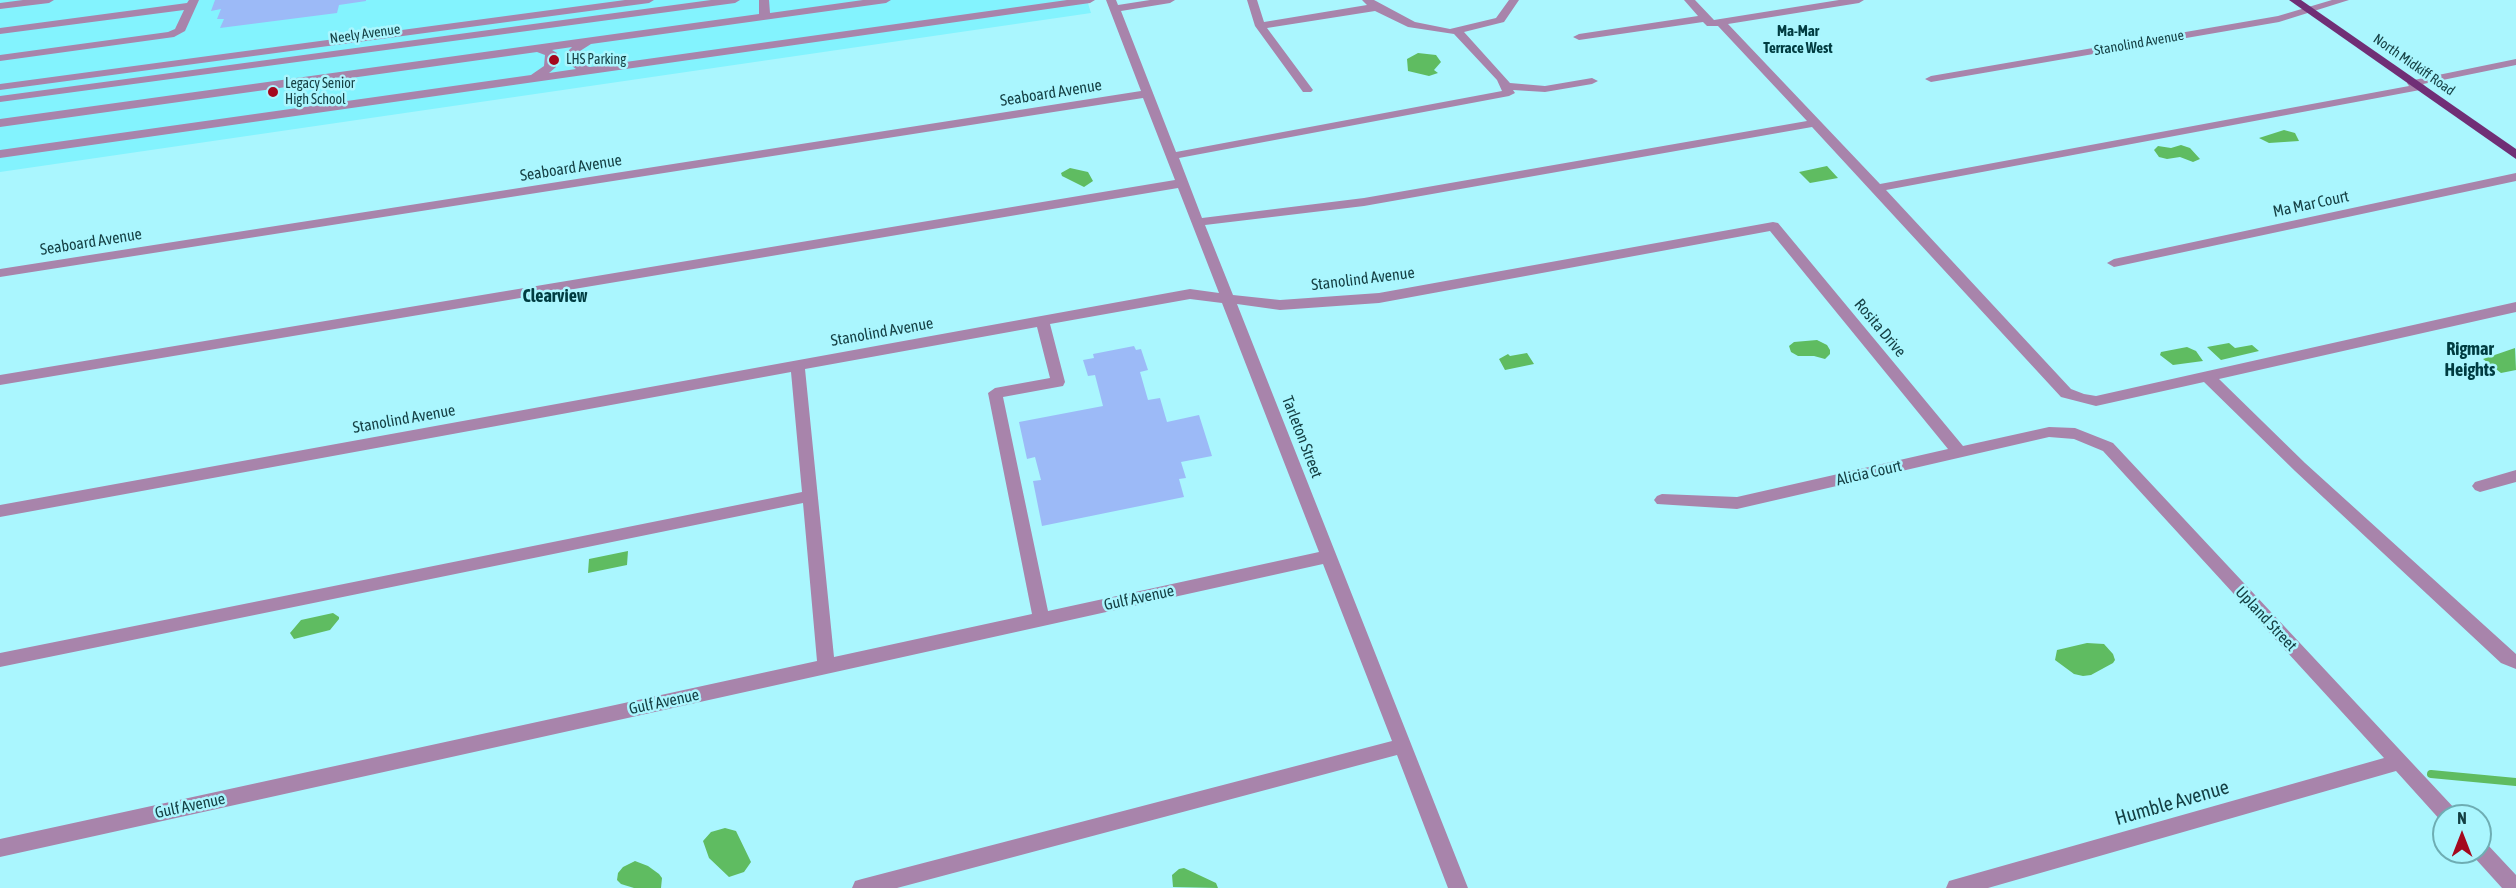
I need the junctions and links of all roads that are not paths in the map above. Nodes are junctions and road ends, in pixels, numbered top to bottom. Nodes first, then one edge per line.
1 (49, 0) edge
2 (649, 0) edge
3 (735, 0) edge
4 (764, 0) edge
5 (886, 0) edge
6 (1090, 0) edge
7 (1170, 0) edge
8 (1252, 0) edge
9 (1367, 0) edge
10 (1514, 0) edge
11 (1689, 0) edge
12 (1858, 0) edge
13 (2294, 0) edge
14 (2344, 0) edge
15 (1064, 1) edge
16 (193, 3) edge
17 (1113, 4) edge
18 (0, 6) edge
19 (1377, 7) junction
20 (2307, 9) junction
21 (765, 16) junction
22 (1706, 18) junction
23 (736, 20) junction
24 (1720, 22) junction
25 (1260, 26) junction
26 (1457, 31) junction
27 (0, 32) edge
28 (1579, 37) dead end
29 (444, 39) junction
30 (590, 40) junction
31 (410, 43) junction
32 (537, 48) junction
33 (0, 58) edge
34 (440, 61) junction
35 (2516, 62) edge
36 (405, 66) junction
37 (588, 71) junction
38 (534, 79) junction
39 (1931, 79) dead end
40 (1592, 81) dead end
41 (2416, 85) junction
42 (1505, 86) junction
43 (0, 87) edge
44 (1307, 90) dead end
45 (1147, 94) junction
46 (0, 99) edge
47 (0, 123) edge
48 (1815, 123) junction
49 (0, 154) edge
50 (2516, 155) edge
51 (1172, 156) junction
52 (2516, 177) edge
53 (1183, 183) junction
54 (1877, 188) junction
55 (1199, 222) junction
56 (1773, 226) joint
57 (2114, 263) dead end
58 (0, 273) edge
59 (1228, 297) junction
60 (2516, 307) edge
61 (1042, 321) junction
62 (798, 366) junction
63 (2206, 376) junction
64 (0, 380) edge
65 (2075, 434) joint
66 (1960, 453) junction
67 (2516, 476) edge
68 (2480, 486) dead end
69 (810, 496) junction
70 (1662, 500) dead end
71 (0, 511) edge
72 (1329, 556) junction
73 (1041, 620) junction
74 (0, 660) edge
75 (2516, 662) edge
76 (826, 666) junction
77 (1402, 746) junction
78 (2399, 762) junction
79 (2438, 804) edge
80 (0, 848) edge
81 (2492, 863) edge
82 (862, 888) edge
83 (1458, 888) edge
84 (1956, 888) edge
85 (2515, 888) edge

1 - 18 street
2 - 43 street, Neely Avenue
3 - 23 street
3 - 29 street, Neely Avenue
4 - 21 street
5 - 21 street
6 - 15 street
7 - 17 street
8 - 25 street
9 - 19 street
10 - 26 street
11 - 22 street
12 - 24 street
13 - 20 main road, North Midkiff Road
14 - 20 street, Stanolind Avenue
15 - 37 street
16 - 27 street
16 - 33 street
17 - 45 street, Tarleton Street
19 - 25 street
19 - 26 street
20 - 39 street, Stanolind Avenue
20 - 41 main road, North Midkiff Road
21 - 23 street
22 - 24 street
22 - 28 street
23 - 30 street
24 - 48 street
25 - 44 street
26 - 42 street
29 - 31 street, Neely Avenue
29 - 34 street
30 - 32 street
30 - 37 street
31 - 36 street
31 - 46 street, Neely Avenue
32 - 34 street
32 - 38 street
34 - 36 street
35 - 41 street
36 - 47 street
37 - 38 street
38 - 49 street
40 - 42 street
41 - 50 main road, North Midkiff Road
41 - 54 street
42 - 51 street
45 - 51 street, Tarleton Street
45 - 58 street, Seaboard Avenue
48 - 54 street
48 - 55 street
51 - 53 street, Tarleton Street
52 - 57 street, Ma Mar Court
53 - 55 street, Tarleton Street
53 - 64 street
54 - 63 street
55 - 59 street, Tarleton Street
56 - 59 street, Stanolind Avenue
56 - 66 street, Rosita Drive
59 - 61 street, Stanolind Avenue
59 - 72 street, Tarleton Street
60 - 63 street
61 - 62 street, Stanolind Avenue
61 - 73 street
62 - 69 street
62 - 71 street, Stanolind Avenue
63 - 75 street
65 - 66 street, Alicia Court
65 - 78 street, Upland Street
66 - 70 street, Alicia Court
67 - 68 street
69 - 74 street
69 - 76 street
72 - 73 street, Gulf Avenue
72 - 77 street, Tarleton Street
73 - 76 street, Gulf Avenue
76 - 80 street, Gulf Avenue
77 - 82 street
77 - 83 street, Tarleton Street
78 - 79 street, Upland Street
78 - 84 street, Humble Avenue
81 - 85 street

